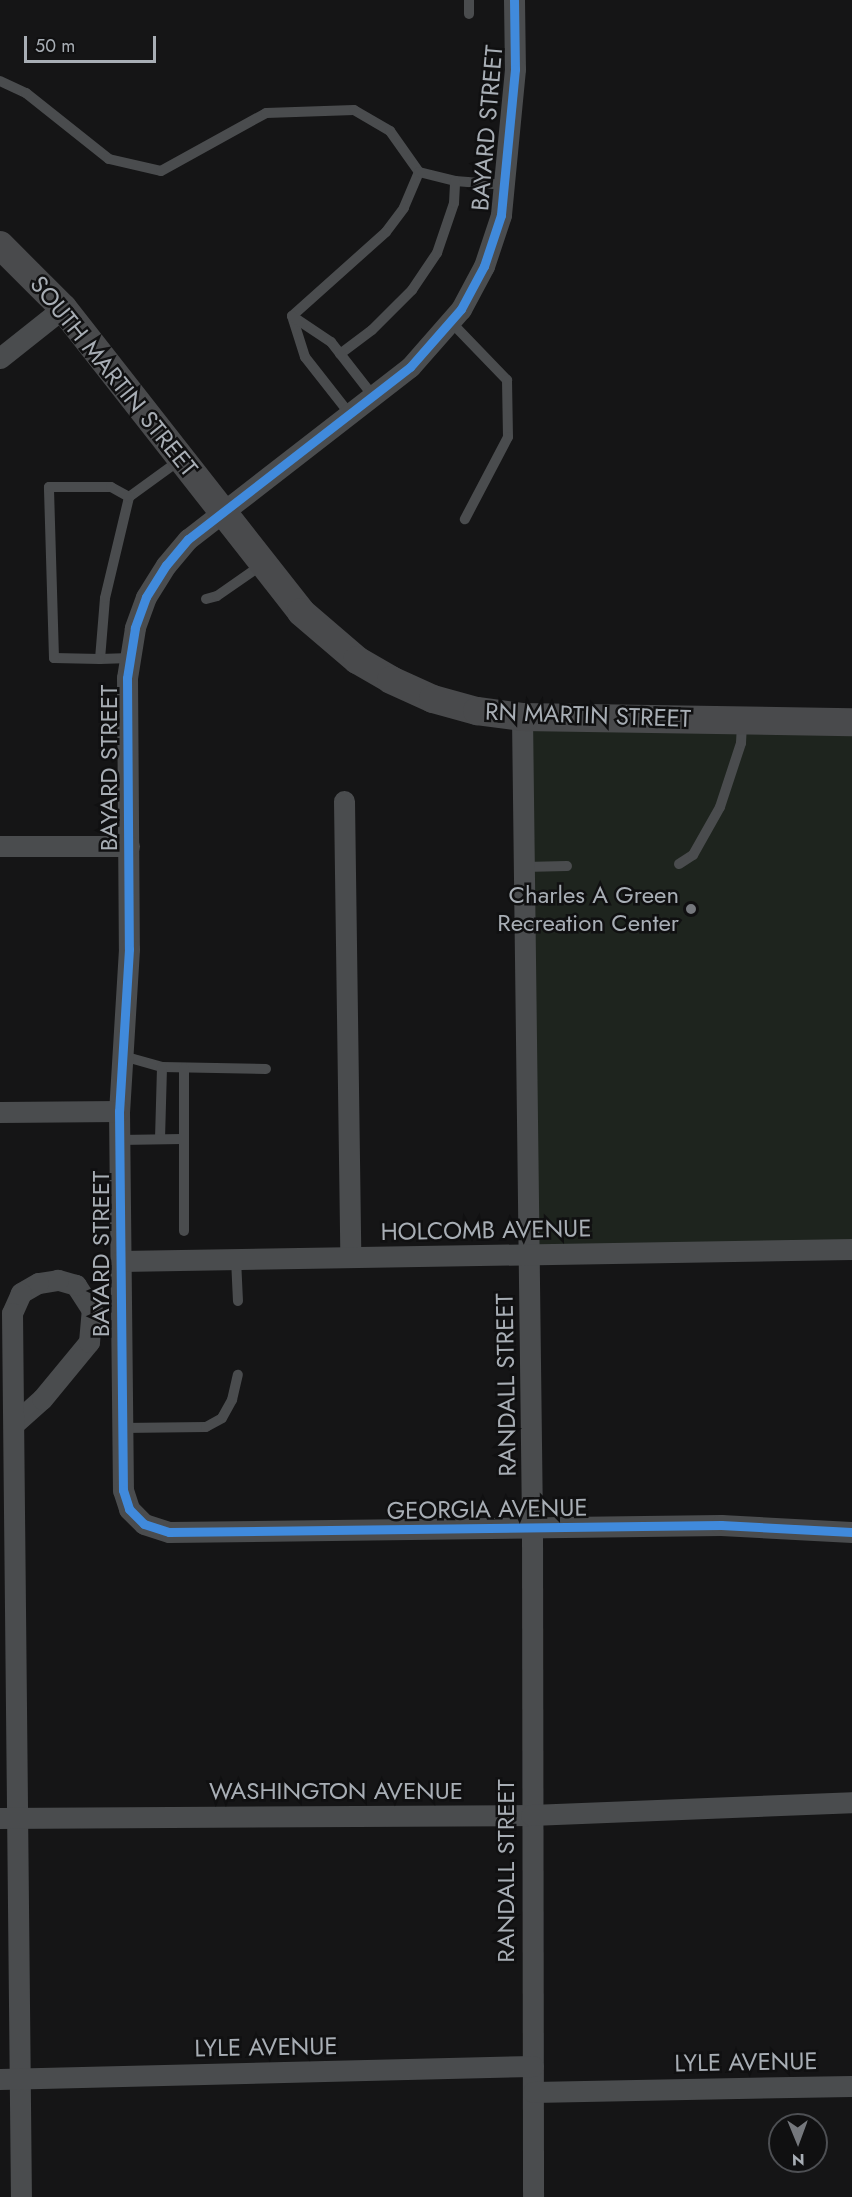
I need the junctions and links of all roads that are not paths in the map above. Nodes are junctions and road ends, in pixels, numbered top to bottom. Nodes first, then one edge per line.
1 (469, 0) edge
2 (514, 0) edge
3 (469, 14) dead end
4 (0, 81) edge
5 (419, 172) junction
6 (455, 181) junction
7 (506, 185) junction
8 (0, 245) edge
9 (63, 308) junction
10 (292, 316) junction
11 (451, 322) junction
12 (340, 354) junction
13 (0, 358) edge
14 (373, 396) junction
15 (350, 414) junction
16 (182, 458) junction
17 (129, 497) junction
18 (222, 512) junction
19 (465, 519) dead end
20 (263, 564) junction
21 (206, 599) dead end
22 (130, 658) junction
23 (100, 659) junction
24 (522, 717) junction
25 (742, 720) junction
26 (852, 722) edge
27 (344, 801) dead end
28 (0, 846) edge
29 (129, 846) junction
30 (679, 864) dead end
31 (567, 866) dead end
32 (524, 867) junction
33 (123, 1056) junction
34 (162, 1067) junction
35 (184, 1068) junction
36 (266, 1069) dead end
37 (0, 1112) edge
38 (119, 1112) junction
39 (160, 1139) junction
40 (182, 1139) junction
41 (120, 1140) junction
42 (184, 1231) dead end
43 (852, 1249) edge
44 (530, 1255) junction
45 (350, 1257) junction
46 (236, 1259) junction
47 (120, 1261) junction
48 (238, 1301) dead end
49 (7, 1317) edge
50 (7, 1357) edge
51 (238, 1375) dead end
52 (14, 1424) junction
53 (122, 1428) junction
54 (129, 1509) joint
55 (532, 1527) junction
56 (852, 1532) edge
57 (852, 1802) edge
58 (531, 1815) junction
59 (10, 1818) edge
60 (533, 2066) junction
61 (10, 2078) edge
62 (852, 2086) edge
63 (533, 2092) junction
64 (21, 2197) edge
65 (533, 2197) edge

1 - 3 lane
2 - 7 street, BAYARD STREET
4 - 5 lane
5 - 6 lane
5 - 10 lane
6 - 7 lane
6 - 12 lane
7 - 11 street, BAYARD STREET
8 - 9 street, SOUTH MARTIN STREET
9 - 13 street
9 - 16 street, SOUTH MARTIN STREET
10 - 12 lane
10 - 15 lane
11 - 14 street, BAYARD STREET
11 - 19 lane
12 - 14 lane
14 - 15 street, BAYARD STREET
15 - 18 street, BAYARD STREET
16 - 17 lane
16 - 18 street, SOUTH MARTIN STREET
17 - 23 lane
17 - 23 lane
18 - 20 street, RN MARTIN STREET
18 - 22 street, BAYARD STREET
20 - 21 lane
20 - 24 street, RN MARTIN STREET
22 - 23 lane
22 - 29 street, BAYARD STREET
24 - 25 street, RN MARTIN STREET
24 - 32 street, RANDALL STREET
25 - 26 street, RN MARTIN STREET
25 - 30 lane
27 - 45 street
28 - 29 street
29 - 33 street, BAYARD STREET
31 - 32 lane
32 - 44 street, RANDALL STREET
33 - 34 lane
33 - 38 street, BAYARD STREET
34 - 35 lane
34 - 39 lane
35 - 36 lane
35 - 40 lane
37 - 38 street
38 - 41 street, BAYARD STREET
39 - 40 lane
39 - 41 lane
40 - 42 lane
41 - 47 street, BAYARD STREET
43 - 44 street, HOLCOMB AVENUE
44 - 45 street, HOLCOMB AVENUE
44 - 55 street, RANDALL STREET
45 - 46 street, HOLCOMB AVENUE
46 - 47 street, HOLCOMB AVENUE
46 - 48 lane
47 - 53 street, BAYARD STREET
49 - 50 street, BAYARD STREET
49 - 52 street, BAYARD STREET
50 - 52 street, BAYARD STREET
51 - 53 lane
52 - 59 street, BAYARD STREET
53 - 54 street, BAYARD STREET
54 - 55 street, GEORGIA AVENUE
55 - 56 street, GEORGIA AVENUE
55 - 58 street, RANDALL STREET
57 - 58 street, WASHINGTON AVENUE
58 - 59 street, WASHINGTON AVENUE
58 - 60 street, RANDALL STREET
59 - 61 street, BAYARD STREET
60 - 61 street, LYLE AVENUE
60 - 63 street, RANDALL STREET
61 - 64 street, BAYARD STREET
62 - 63 street, LYLE AVENUE
63 - 65 street, RANDALL STREET

